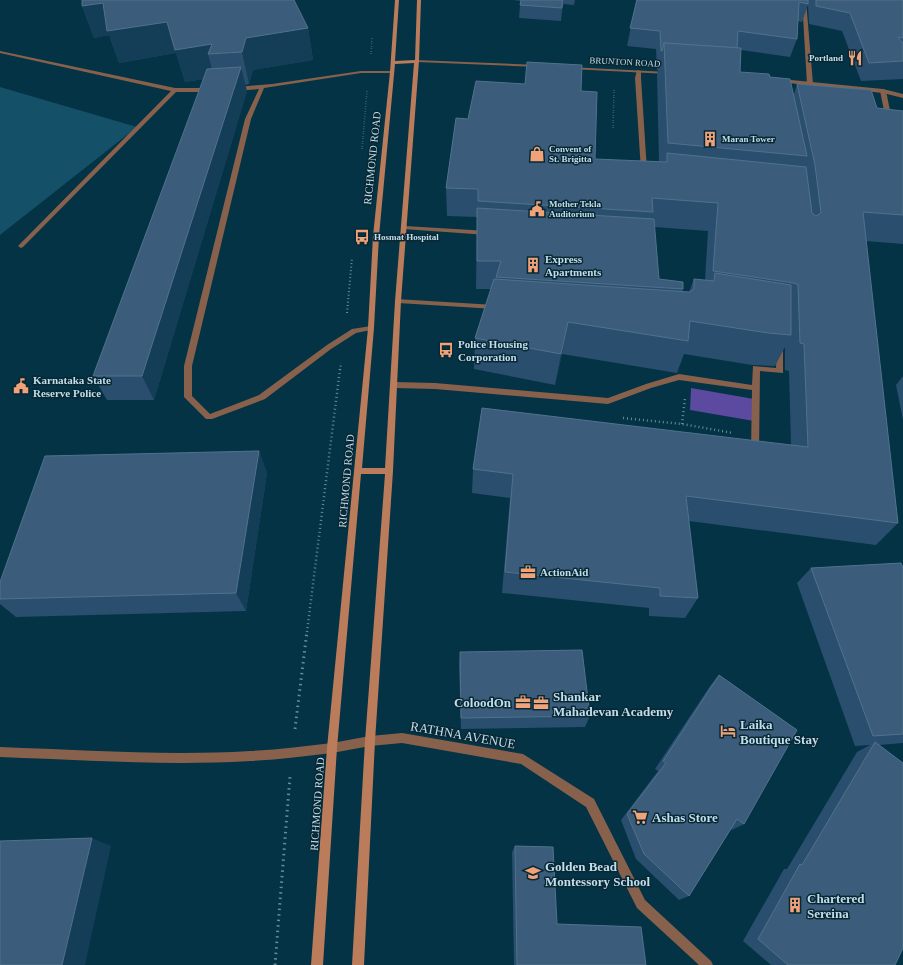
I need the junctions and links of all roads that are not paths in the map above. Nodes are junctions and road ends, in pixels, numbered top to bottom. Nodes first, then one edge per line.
1 (396, 0) edge
2 (419, 0) edge
3 (804, 0) edge
4 (0, 52) edge
5 (417, 61) junction
6 (393, 63) junction
7 (544, 66) edge
8 (566, 67) edge
9 (639, 71) junction
10 (392, 72) junction
11 (677, 74) edge
12 (777, 83) edge
13 (810, 84) junction
14 (262, 87) junction
15 (234, 89) edge
16 (175, 90) junction
17 (213, 90) edge
18 (883, 91) junction
19 (903, 96) edge
20 (891, 127) edge
21 (644, 177) edge
22 (405, 228) junction
23 (494, 233) edge
24 (21, 246) dead end
25 (398, 301) junction
26 (499, 308) edge
27 (370, 328) junction
28 (780, 335) edge
29 (394, 385) junction
30 (756, 388) junction
31 (755, 461) edge
32 (358, 471) junction
33 (389, 471) junction
34 (370, 741) junction
35 (332, 748) junction
36 (0, 752) edge
37 (317, 965) edge
38 (358, 965) edge
39 (707, 965) edge

1 - 6 main road, RICHMOND ROAD
2 - 5 main road
3 - 13 street
4 - 16 street
5 - 6 main road
5 - 7 street
5 - 22 main road
6 - 10 main road, RICHMOND ROAD
8 - 9 street, BRUNTON ROAD
9 - 11 street, BRUNTON ROAD
9 - 21 street
10 - 14 street
10 - 27 main road, RICHMOND ROAD
12 - 13 street
13 - 18 street
14 - 15 street
14 - 27 street
16 - 17 street
16 - 24 street
18 - 19 street
18 - 20 street
22 - 23 street
22 - 25 main road
25 - 26 street
25 - 29 main road
27 - 32 main road, RICHMOND ROAD
28 - 30 street
29 - 30 street
29 - 33 main road
30 - 31 street
32 - 33 main road
32 - 35 main road, RICHMOND ROAD
33 - 34 main road
34 - 35 street, RATHNA AVENUE
34 - 38 main road
34 - 39 street, RATHNA AVENUE
35 - 36 street, RATHNA AVENUE
35 - 37 main road, RICHMOND ROAD

